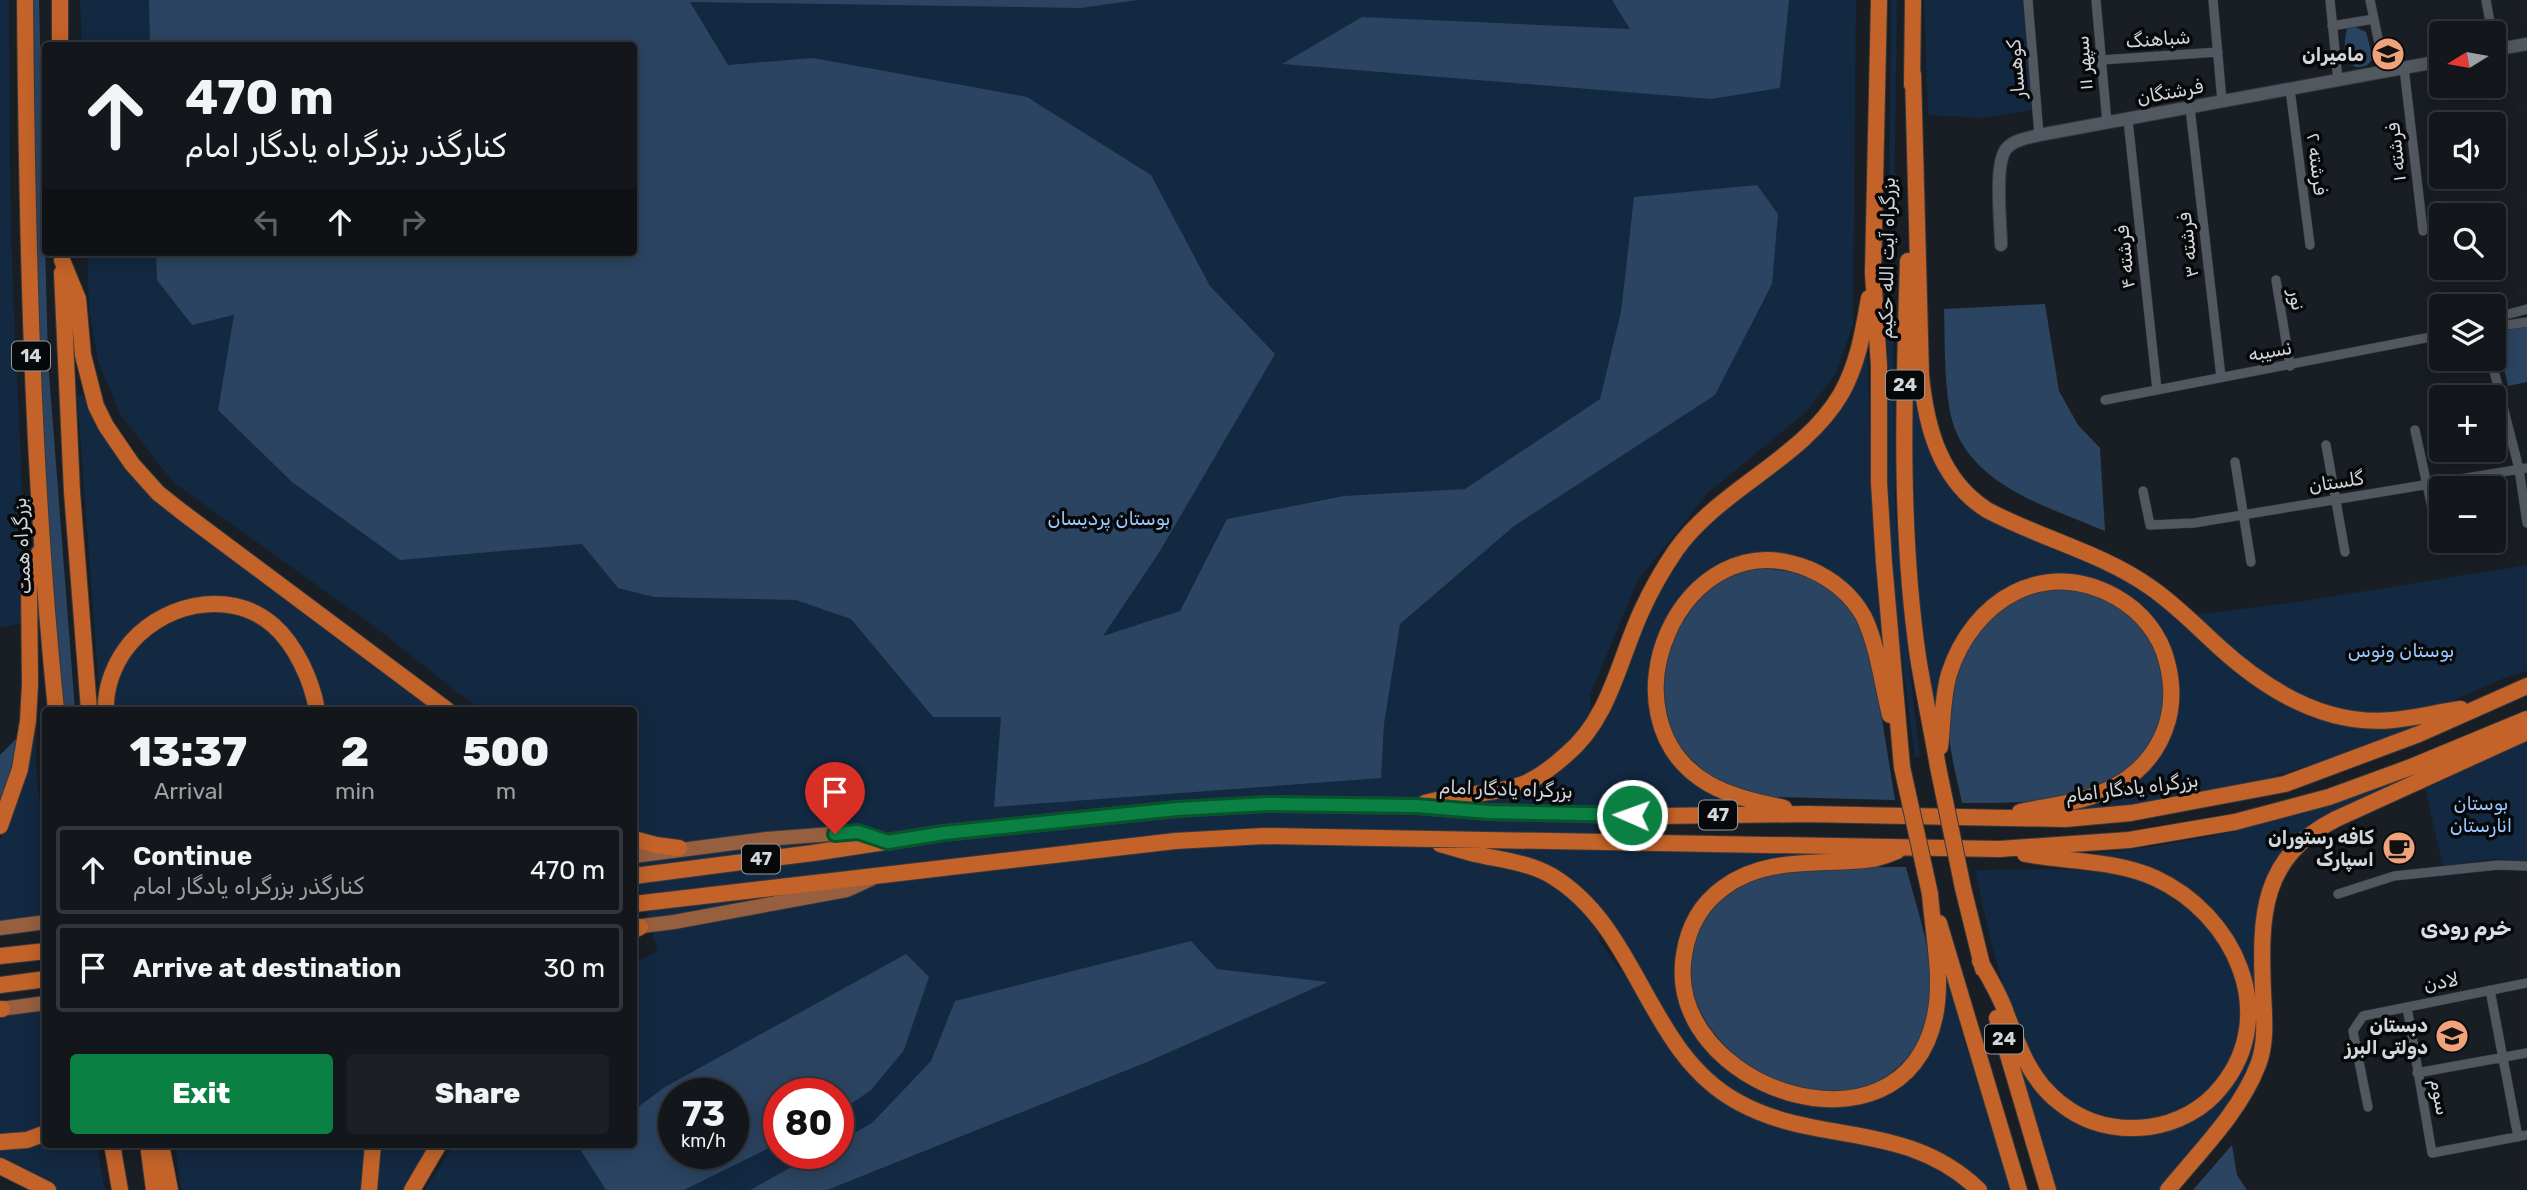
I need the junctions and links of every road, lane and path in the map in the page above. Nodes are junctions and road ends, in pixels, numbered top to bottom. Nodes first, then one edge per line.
1 (25, 0) edge
2 (60, 0) edge
3 (1880, 0) edge
4 (1913, 0) edge
5 (2028, 0) edge
6 (2096, 0) edge
7 (2213, 0) edge
8 (2330, 0) edge
9 (2370, 0) edge
10 (2486, 0) edge
11 (2374, 19) junction
12 (2490, 21) edge
13 (2332, 26) junction
14 (60, 42) edge
15 (2527, 44) edge
16 (2506, 47) edge
17 (2218, 52) junction
18 (2101, 60) junction
19 (2429, 63) edge
20 (2403, 68) junction
21 (2385, 72) junction
22 (1913, 74) junction
23 (2338, 80) junction
24 (2290, 89) junction
25 (2222, 101) junction
26 (2190, 108) junction
27 (2128, 120) junction
28 (2107, 124) junction
29 (2039, 135) junction
30 (2423, 231) dead end
31 (2001, 245) dead end
32 (2310, 245) dead end
33 (62, 256) edge
34 (1873, 273) junction
35 (2276, 280) dead end
36 (2527, 309) edge
37 (2506, 315) edge
38 (2527, 322) edge
39 (2506, 325) edge
40 (2429, 337) edge
41 (2290, 366) junction
42 (2495, 371) edge
43 (2221, 377) junction
44 (2157, 390) junction
45 (2105, 400) dead end
46 (2415, 430) dead end
47 (2326, 444) dead end
48 (2235, 461) dead end
49 (2523, 468) edge
50 (2427, 485) junction
51 (2143, 491) dead end
52 (2429, 494) edge
53 (2336, 500) junction
54 (2244, 515) junction
55 (2527, 523) edge
56 (42, 540) junction
57 (2345, 552) dead end
58 (2251, 562) dead end
59 (2527, 686) edge
60 (2481, 705) junction
61 (56, 707) edge
62 (89, 707) edge
63 (106, 707) edge
64 (316, 707) edge
65 (443, 707) edge
66 (2527, 719) edge
67 (2527, 732) edge
68 (1902, 766) junction
69 (1938, 767) junction
70 (1416, 806) junction
71 (1807, 814) junction
72 (1995, 818) junction
73 (0, 826) edge
74 (1420, 838) junction
75 (637, 840) edge
76 (888, 842) junction
77 (680, 848) junction
78 (1905, 848) junction
79 (1999, 849) junction
80 (637, 855) edge
81 (2527, 866) edge
82 (881, 874) junction
83 (637, 876) edge
84 (1930, 894) junction
85 (2338, 894) dead end
86 (637, 904) edge
87 (42, 923) edge
88 (0, 928) edge
89 (637, 928) edge
90 (42, 951) edge
91 (0, 956) edge
92 (1980, 961) junction
93 (42, 980) edge
94 (2527, 983) edge
95 (0, 985) edge
96 (2490, 990) junction
97 (42, 1004) edge
98 (2407, 1007) junction
99 (1, 1009) edge
100 (2527, 1053) edge
101 (2503, 1057) junction
102 (2417, 1073) junction
103 (2368, 1107) dead end
104 (42, 1134) edge
105 (2523, 1136) edge
106 (0, 1142) edge
107 (114, 1148) edge
108 (149, 1148) edge
109 (161, 1148) edge
110 (373, 1148) edge
111 (437, 1148) edge
112 (0, 1166) edge
113 (48, 1190) edge
114 (120, 1190) edge
115 (154, 1190) edge
116 (170, 1190) edge
117 (369, 1190) edge
118 (412, 1190) edge
119 (1979, 1190) edge
120 (2020, 1190) edge
121 (2048, 1190) edge
122 (2168, 1190) edge

1 - 56 highway, بزرگراه همت / 14
2 - 14 highway
3 - 34 highway, بزرگراه آیت الله حکیم / 24
4 - 22 highway, بزرگراه آیت الله حکیم / 24
5 - 29 street, کوهسار
6 - 18 street, سپهر ۱۱
7 - 17 street
8 - 13 street
9 - 11 street
10 - 12 street
11 - 13 street
11 - 21 street
13 - 23 street
15 - 16 street
17 - 18 street, شباهنگ
17 - 25 street
18 - 28 street, سپهر ۱۱
19 - 20 street, فرشتگان
20 - 21 street, فرشتگان
20 - 30 street, فرشته ۱
21 - 23 street, فرشتگان
22 - 60 highway
22 - 69 highway, بزرگراه آیت الله حکیم / 24
23 - 24 street, فرشتگان
24 - 25 street, فرشتگان
24 - 32 street, فرشته ۲
25 - 26 street, فرشتگان
26 - 27 street, فرشتگان
26 - 43 street, فرشته ۳
27 - 28 street, فرشتگان
27 - 44 street, فرشته ۴
28 - 29 street, فرشتگان
29 - 31 street, فرشتگان
33 - 62 highway, 14
33 - 65 highway
34 - 68 highway, بزرگراه آیت الله حکیم / 24
34 - 70 highway
35 - 41 street, نور
36 - 37 street
38 - 39 street
40 - 41 street, نسیبه
41 - 43 street, نسیبه
42 - 49 street
43 - 44 street, نسیبه
44 - 45 street, نسیبه
46 - 50 street
47 - 53 street
48 - 54 street
49 - 50 street, گلستان
49 - 55 street
50 - 52 street
50 - 53 street, گلستان
51 - 54 street, گلستان
53 - 54 street, گلستان
53 - 57 street
54 - 58 street
56 - 61 highway, بزرگراه همت / 14
56 - 73 highway
59 - 60 highway, بزرگراه یادگار امام / 47
60 - 72 highway, بزرگراه یادگار امام / 47
63 - 64 highway
66 - 79 highway, 47
67 - 122 highway
68 - 71 highway
68 - 84 highway, 24, bridge
69 - 72 highway
69 - 92 highway, 24, bridge
70 - 71 highway, بزرگراه یادگار امام / 47
70 - 76 highway, بزرگراه یادگار امام / 47
71 - 72 highway, بزرگراه یادگار امام / 47
74 - 78 highway, 47
74 - 82 highway, 47
74 - 119 highway
75 - 77 highway
76 - 77 main road
76 - 83 highway, بزرگراه یادگار امام / 47
77 - 80 main road
78 - 79 highway, 47
78 - 84 highway
79 - 92 highway
81 - 85 street
82 - 86 highway, 47
82 - 89 main road
84 - 120 highway, 24
87 - 88 main road
90 - 91 highway
92 - 121 highway, 24
93 - 95 highway
94 - 96 street, لادن
96 - 98 street, لادن
96 - 101 street
97 - 99 main road
98 - 102 street, سوم
98 - 103 street, لادن
100 - 101 street
101 - 102 street
101 - 105 street
102 - 105 street, سوم
104 - 106 highway
107 - 114 highway
108 - 115 highway
109 - 116 highway
110 - 117 highway
111 - 118 highway
112 - 113 highway

